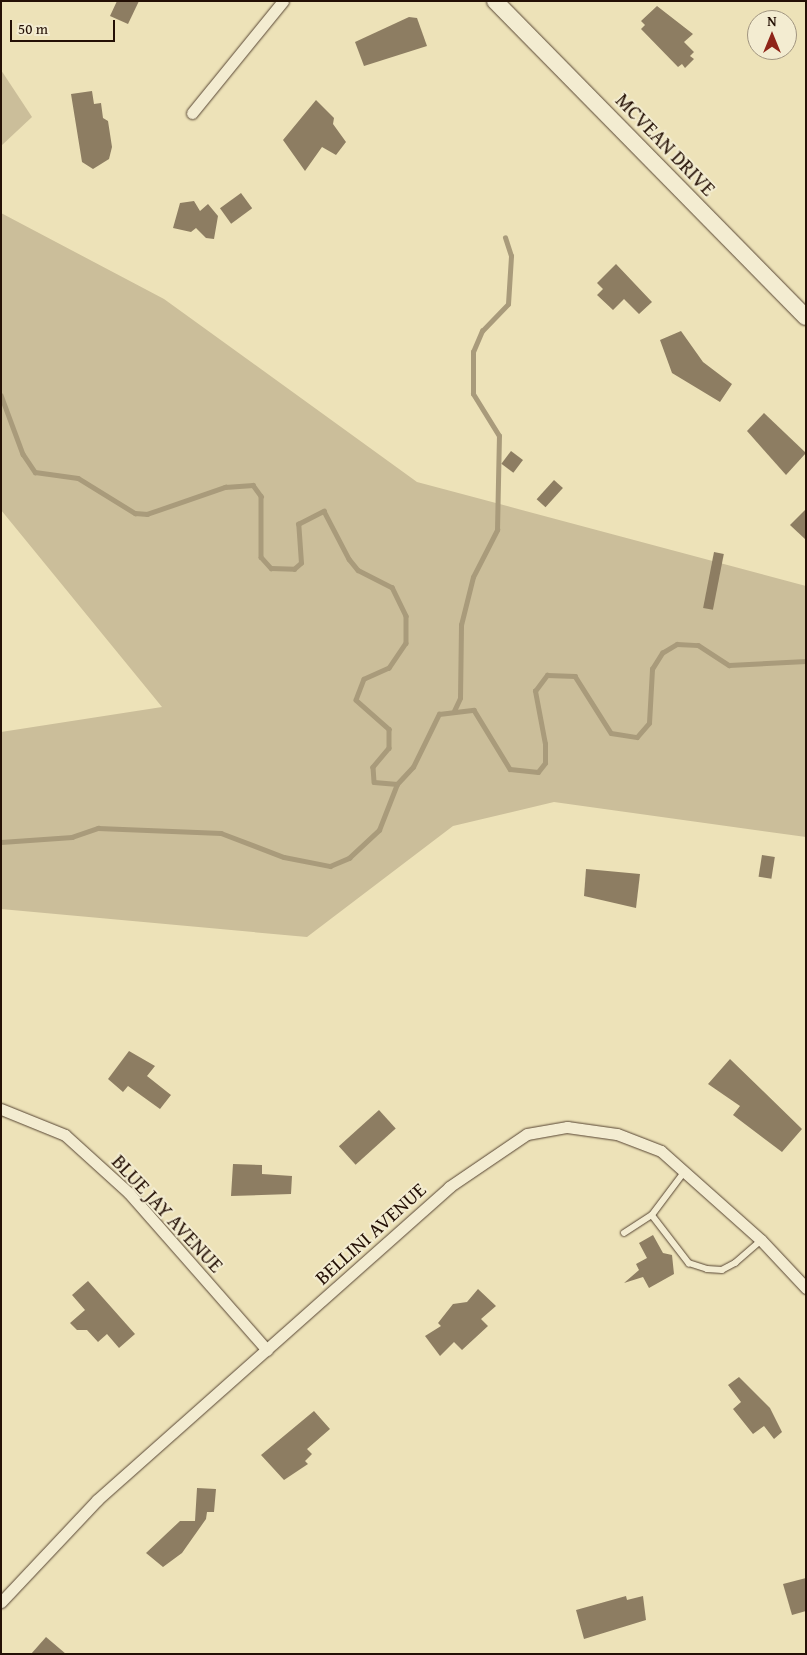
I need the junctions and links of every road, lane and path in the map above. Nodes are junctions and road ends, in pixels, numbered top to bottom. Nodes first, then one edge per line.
1 (283, 1) edge
2 (495, 1) edge
3 (192, 113) dead end
4 (806, 318) edge
5 (1, 1109) edge
6 (685, 1172) junction
7 (652, 1215) junction
8 (624, 1233) dead end
9 (761, 1240) junction
10 (806, 1288) edge
11 (267, 1350) junction
12 (1, 1602) edge

1 - 3 street
2 - 4 main road, MCVEAN DRIVE
5 - 11 street, BLUE JAY AVENUE
6 - 7 lane
6 - 9 street, BELLINI AVENUE
6 - 11 street, BELLINI AVENUE
7 - 8 lane
7 - 9 lane
9 - 10 street, BELLINI AVENUE
11 - 12 street, BELLINI AVENUE

